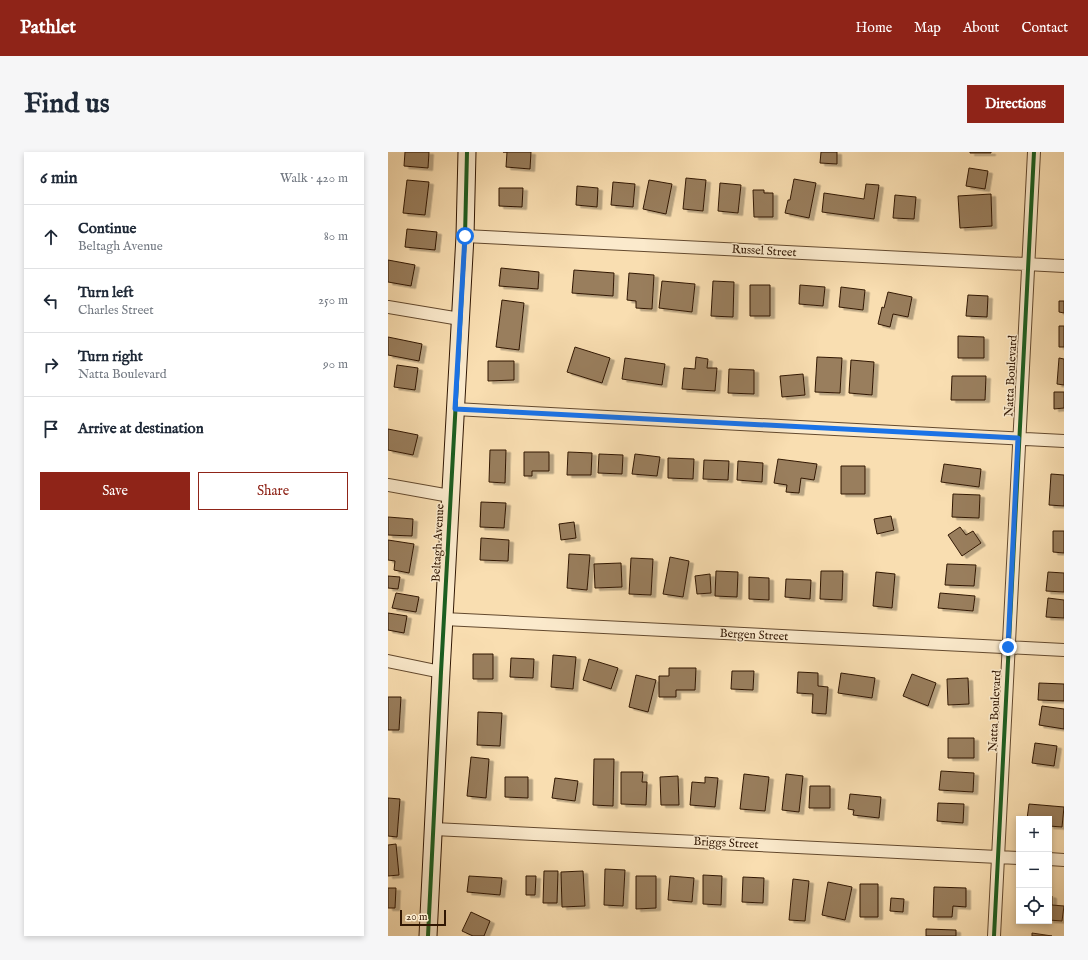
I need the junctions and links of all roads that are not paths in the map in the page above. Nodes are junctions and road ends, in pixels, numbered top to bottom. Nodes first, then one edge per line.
1 (467, 152) edge
2 (1034, 152) edge
3 (465, 236) junction
4 (1027, 264) junction
5 (1064, 266) edge
6 (388, 307) edge
7 (460, 319) junction
8 (455, 409) junction
9 (1018, 438) junction
10 (1064, 440) edge
11 (388, 485) edge
12 (450, 496) junction
13 (444, 619) junction
14 (1008, 647) junction
15 (1064, 650) edge
16 (388, 661) edge
17 (441, 672) junction
18 (434, 829) junction
19 (998, 857) junction
20 (1016, 858) edge
21 (1052, 859) edge
22 (1064, 860) edge
23 (428, 936) edge
24 (994, 936) edge

1 - 3 street, Beltagh Avenue
2 - 4 street, Natta Boulevard
3 - 4 street, Russel Street
3 - 7 street, Beltagh Avenue
4 - 5 street, Russel Street
4 - 9 street, Natta Boulevard
6 - 7 street
7 - 8 street, Beltagh Avenue
8 - 9 street
8 - 12 street, Beltagh Avenue
9 - 10 street
9 - 14 street, Natta Boulevard
11 - 12 street
12 - 13 street, Beltagh Avenue
13 - 14 street, Bergen Street
13 - 17 street, Beltagh Avenue
14 - 15 street, Bergen Street
14 - 19 street, Natta Boulevard
16 - 17 street
17 - 18 street, Beltagh Avenue
18 - 19 street, Briggs Street
18 - 23 street, Beltagh Avenue
19 - 20 street, Briggs Street
19 - 24 street, Natta Boulevard
21 - 22 street

